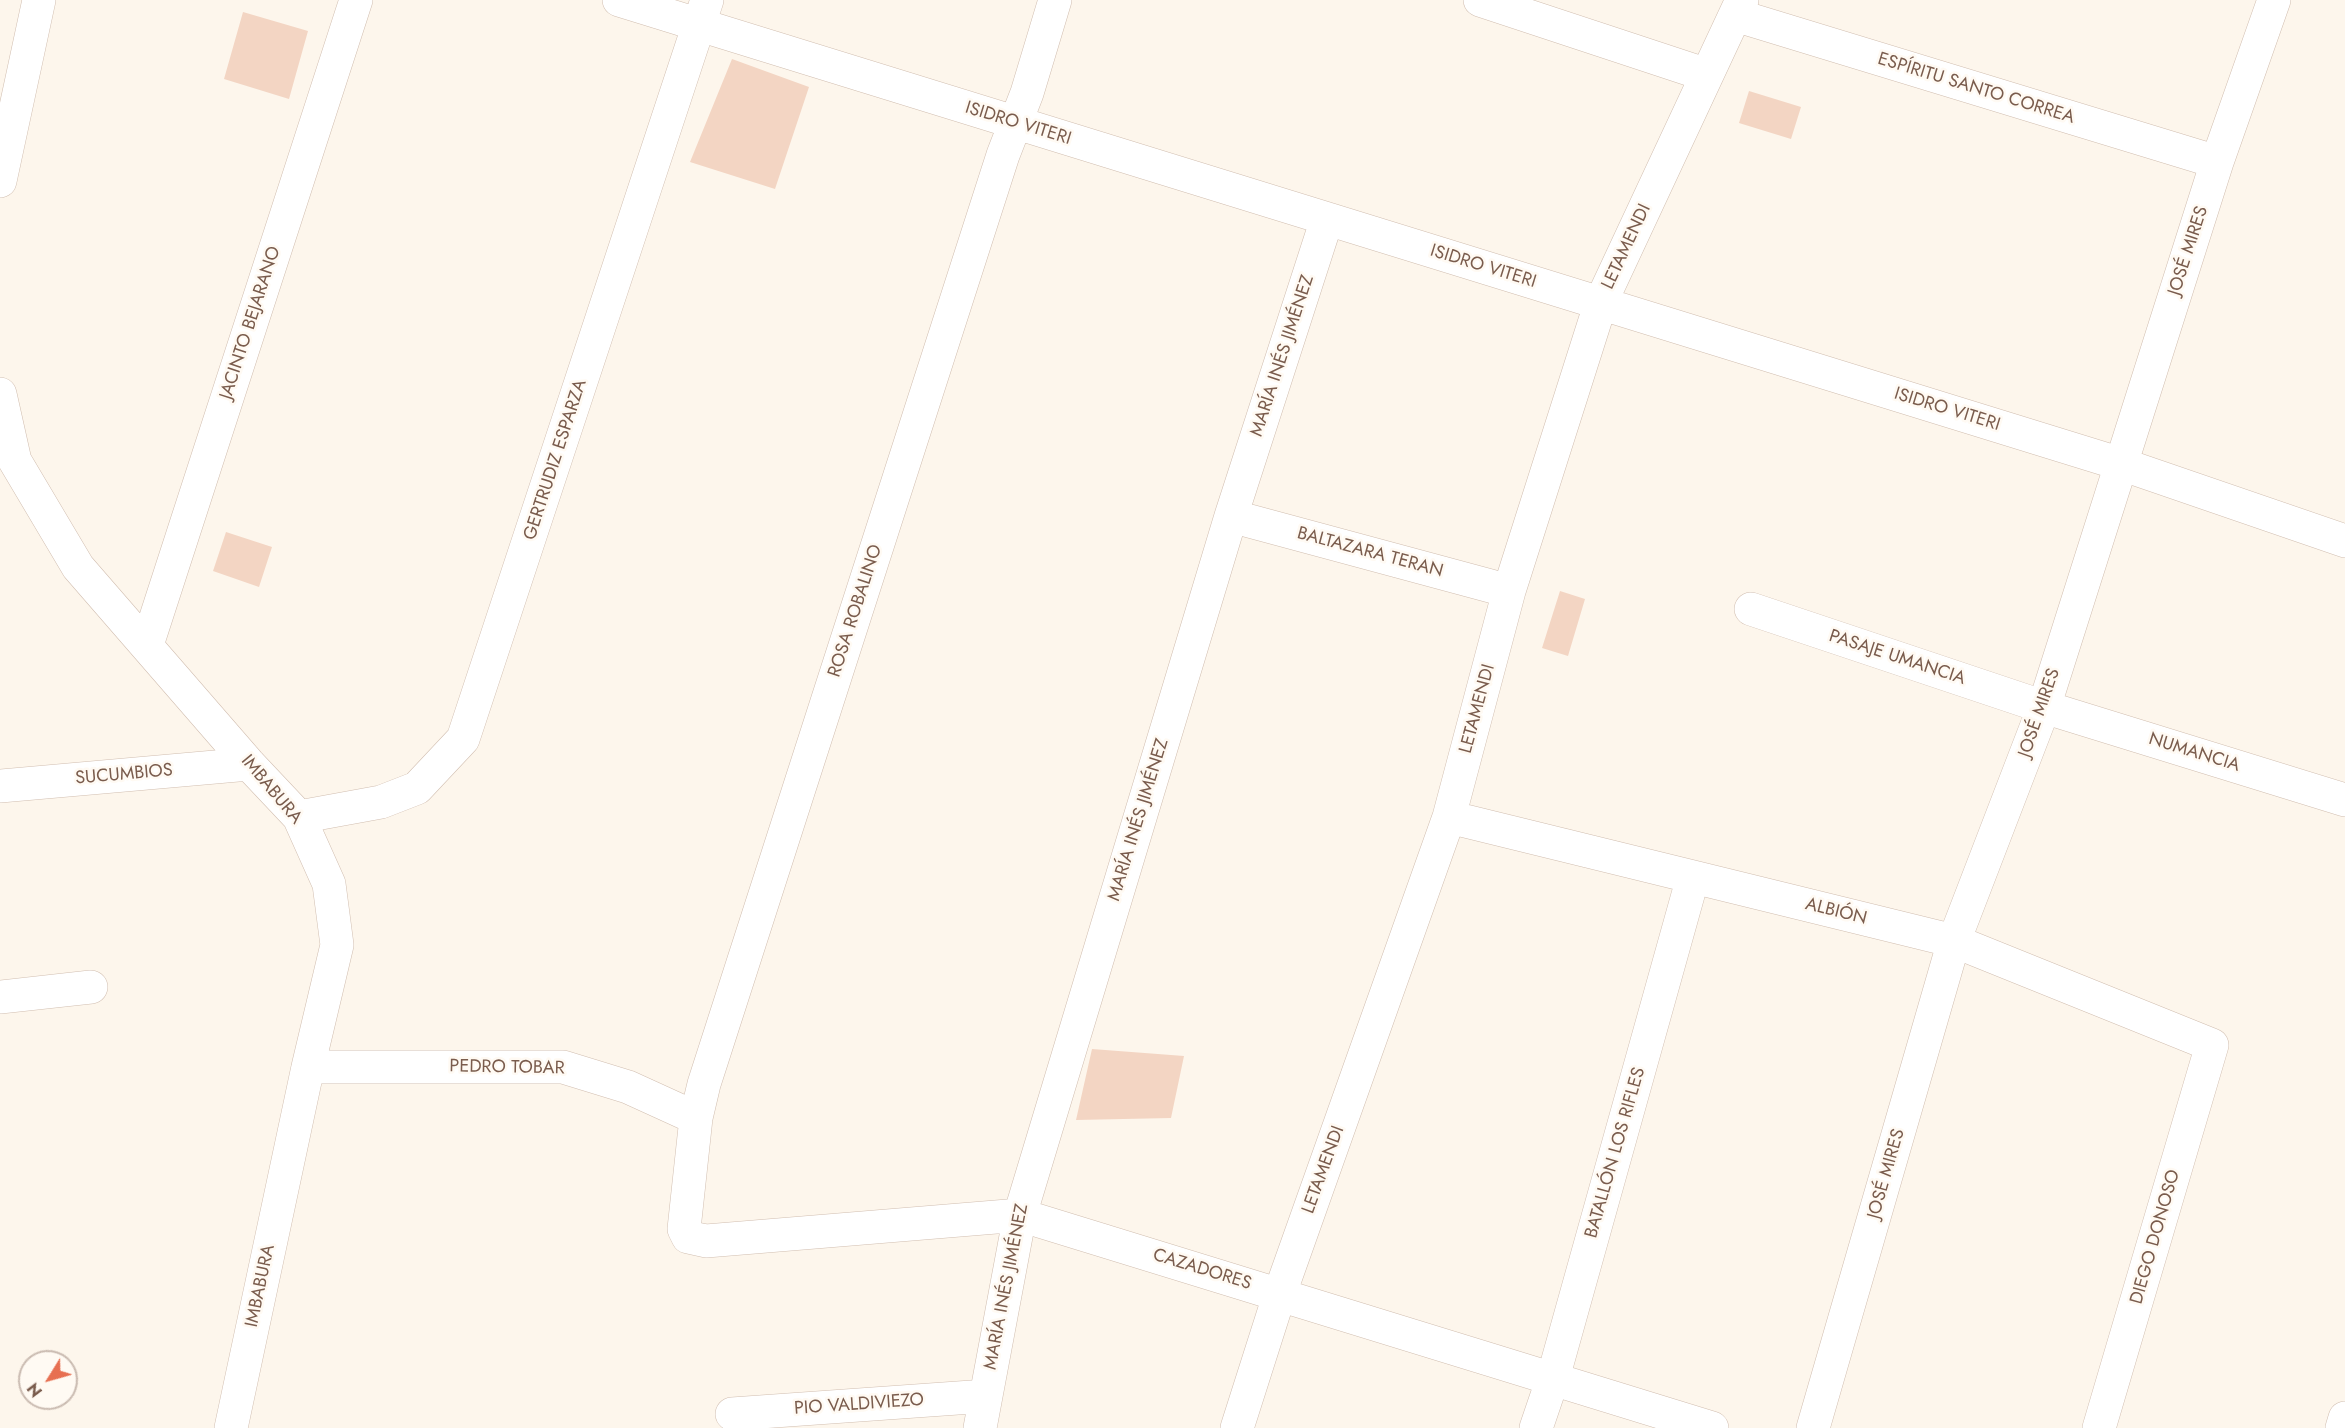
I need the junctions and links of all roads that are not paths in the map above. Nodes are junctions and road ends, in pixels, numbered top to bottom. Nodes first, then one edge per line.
1 (39, 0) edge
2 (356, 0) edge
3 (619, 0) edge
4 (1055, 0) edge
5 (1480, 0) edge
6 (2274, 0) edge
7 (1738, 8) edge
8 (704, 12) edge
9 (1707, 75) junction
10 (1015, 123) junction
11 (2217, 162) junction
12 (0, 181) edge
13 (1327, 219) junction
14 (1601, 302) junction
15 (0, 394) edge
16 (2121, 464) junction
17 (1231, 516) junction
18 (2345, 541) edge
19 (1509, 591) junction
20 (1751, 609) dead end
21 (147, 645) junction
22 (2044, 707) junction
23 (249, 764) junction
24 (0, 786) edge
25 (2345, 800) edge
26 (299, 817) junction
27 (1449, 817) junction
28 (1693, 877) junction
29 (1954, 941) junction
30 (91, 987) dead end
31 (0, 997) edge
32 (2212, 1045) joint
33 (308, 1067) junction
34 (696, 1118) junction
35 (1020, 1215) junction
36 (684, 1229) joint
37 (1280, 1293) junction
38 (1553, 1378) junction
39 (986, 1396) junction
40 (732, 1414) dead end
41 (2345, 1418) edge
42 (231, 1428) edge
43 (980, 1428) edge
44 (1237, 1428) edge
45 (1536, 1428) edge
46 (1712, 1428) edge
47 (1813, 1428) edge
48 (2099, 1428) edge
49 (2342, 1428) edge

1 - 12 street
2 - 21 street, JACINTO BEJARANO
3 - 8 street, ISIDRO VITERI
4 - 10 street, ROSA ROBALINO
5 - 9 street
6 - 11 street, JOSÉ MIRES
7 - 9 street, LETAMENDI
7 - 11 street, ESPÍRITU SANTO CORREA
8 - 10 street, ISIDRO VITERI
8 - 26 street, GERTRUDIZ ESPARZA
9 - 14 street, LETAMENDI
10 - 13 street, ISIDRO VITERI
10 - 34 street, ROSA ROBALINO
11 - 16 street, JOSÉ MIRES
13 - 14 street, ISIDRO VITERI
13 - 17 street, MARÍA INÉS JIMÉNEZ
14 - 16 street, ISIDRO VITERI
14 - 19 street, LETAMENDI
15 - 21 street, IMBABURA
16 - 18 street, ISIDRO VITERI
16 - 22 street, JOSÉ MIRES
17 - 19 street, BALTAZARA TERAN
17 - 35 street, MARÍA INÉS JIMÉNEZ
19 - 27 street, LETAMENDI
20 - 22 street, PASAJE UMANCIA
21 - 23 street, IMBABURA
22 - 25 street, NUMANCIA
22 - 29 street, JOSÉ MIRES
23 - 24 street, SUCUMBIOS
23 - 26 street, IMBABURA
26 - 33 street, IMBABURA
27 - 28 street, ALBIÓN
27 - 37 street, LETAMENDI
28 - 29 street, ALBIÓN
28 - 38 street, BATALLÓN LOS RIFLES
29 - 32 street, ALBIÓN
29 - 47 street, JOSÉ MIRES
30 - 31 street
32 - 48 street, DIEGO DONOSO
33 - 34 street, PEDRO TOBAR
33 - 42 street, IMBABURA
34 - 36 street, ROSA ROBALINO
35 - 36 street, CAZADORES
35 - 37 street, CAZADORES
35 - 39 street, MARÍA INÉS JIMÉNEZ
37 - 38 street, CAZADORES
37 - 44 street, LETAMENDI
38 - 45 street, BATALLÓN LOS RIFLES
38 - 46 street, CAZADORES
39 - 40 street, PIO VALDIVIEZO
39 - 43 street, MARÍA INÉS JIMÉNEZ
41 - 49 street

